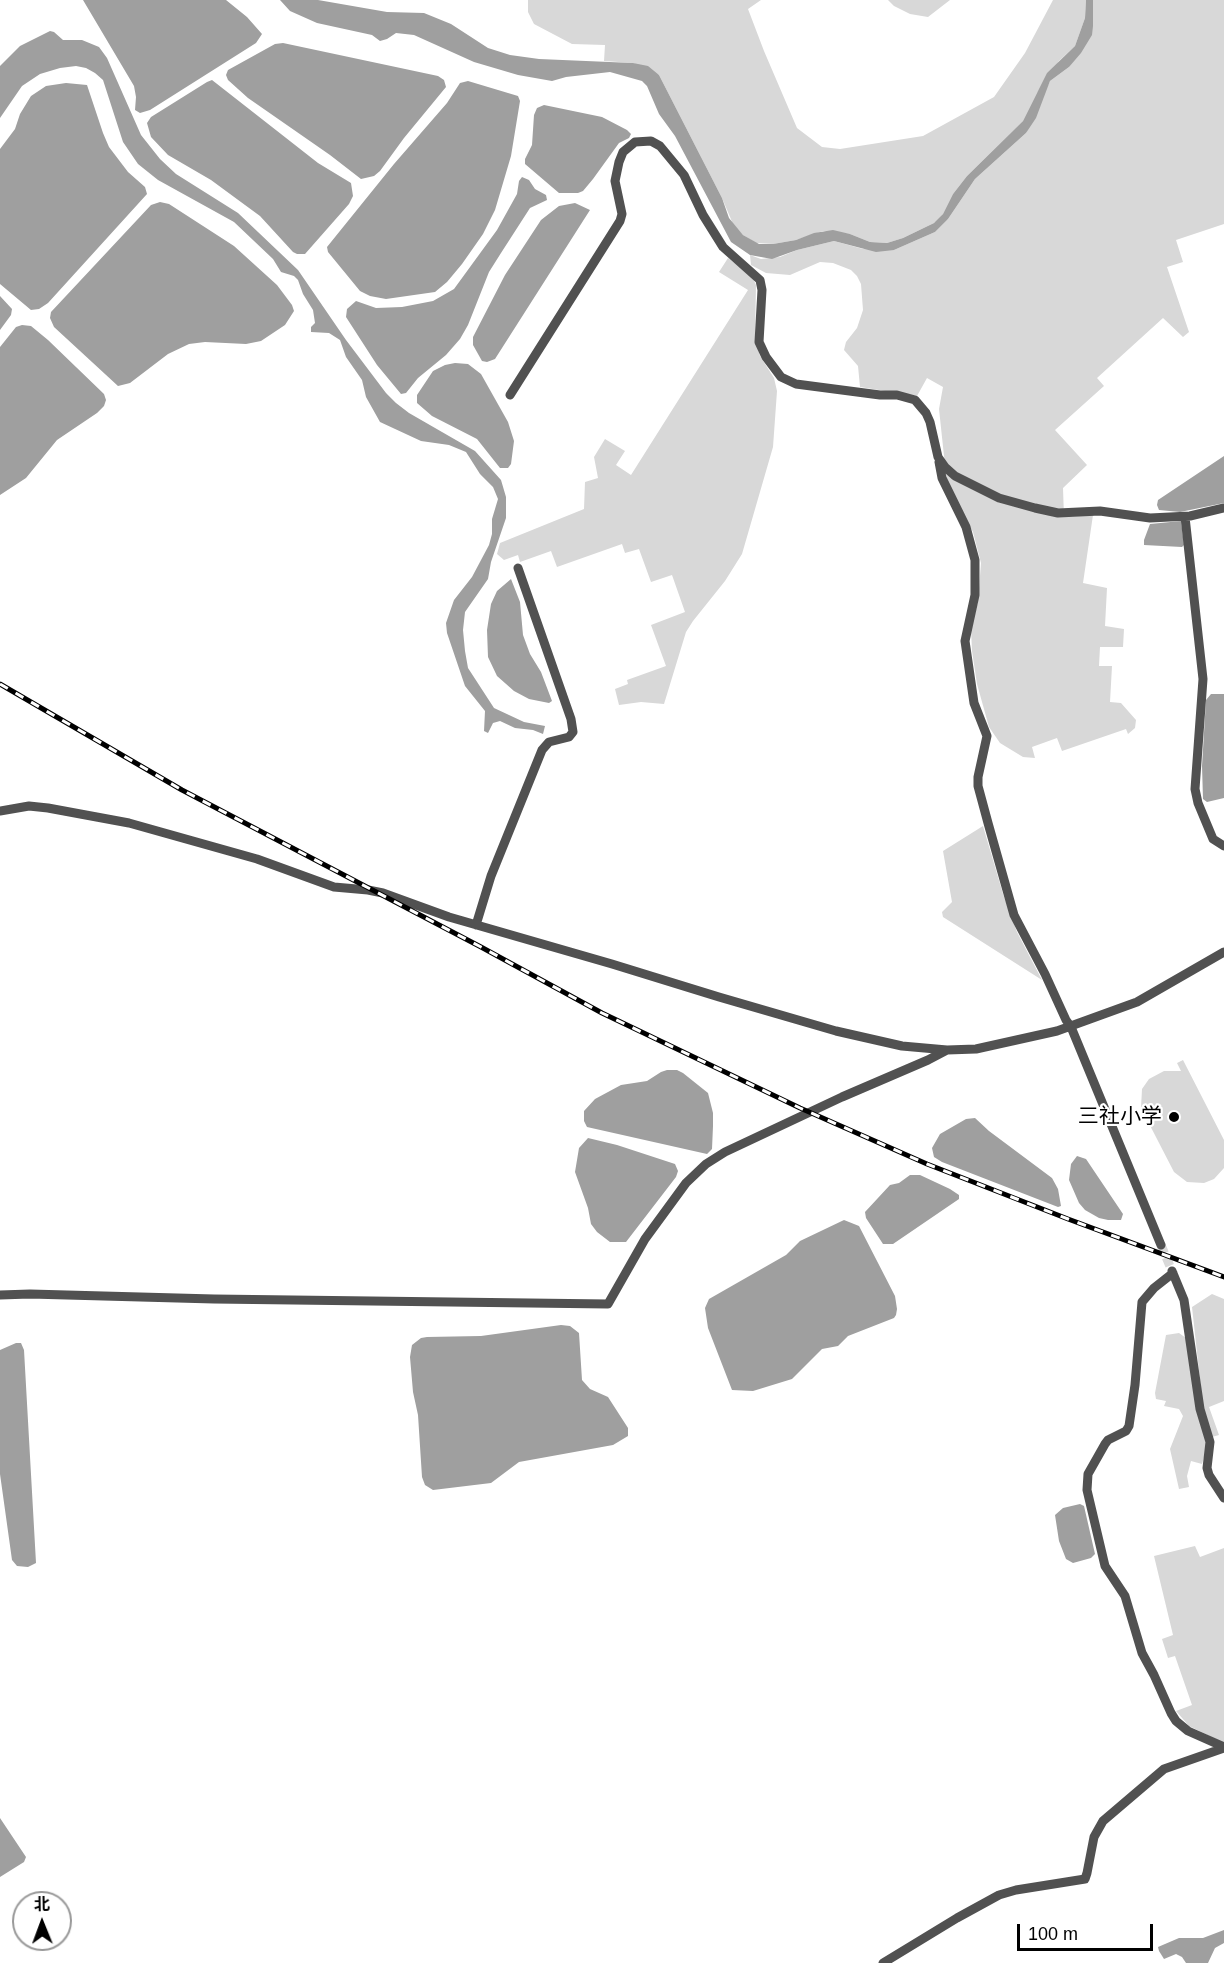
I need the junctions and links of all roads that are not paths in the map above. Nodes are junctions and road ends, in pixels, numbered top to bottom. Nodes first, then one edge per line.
1 (510, 395) dead end
2 (939, 460) junction
3 (1224, 508) edge
4 (1185, 517) junction
5 (518, 568) dead end
6 (0, 811) edge
7 (1224, 846) edge
8 (476, 925) junction
9 (1224, 952) edge
10 (1071, 1027) junction
11 (947, 1050) junction
12 (1161, 1245) tunnel mouth
13 (0, 1295) edge
14 (1224, 1498) edge
15 (1224, 1747) edge
16 (883, 1963) edge

1 - 2 street
2 - 4 street
2 - 10 street
3 - 4 street
4 - 7 street
5 - 8 street
6 - 8 street
8 - 11 street
9 - 10 street
10 - 11 street
10 - 12 street
11 - 13 street
14 - 15 street
15 - 16 street

